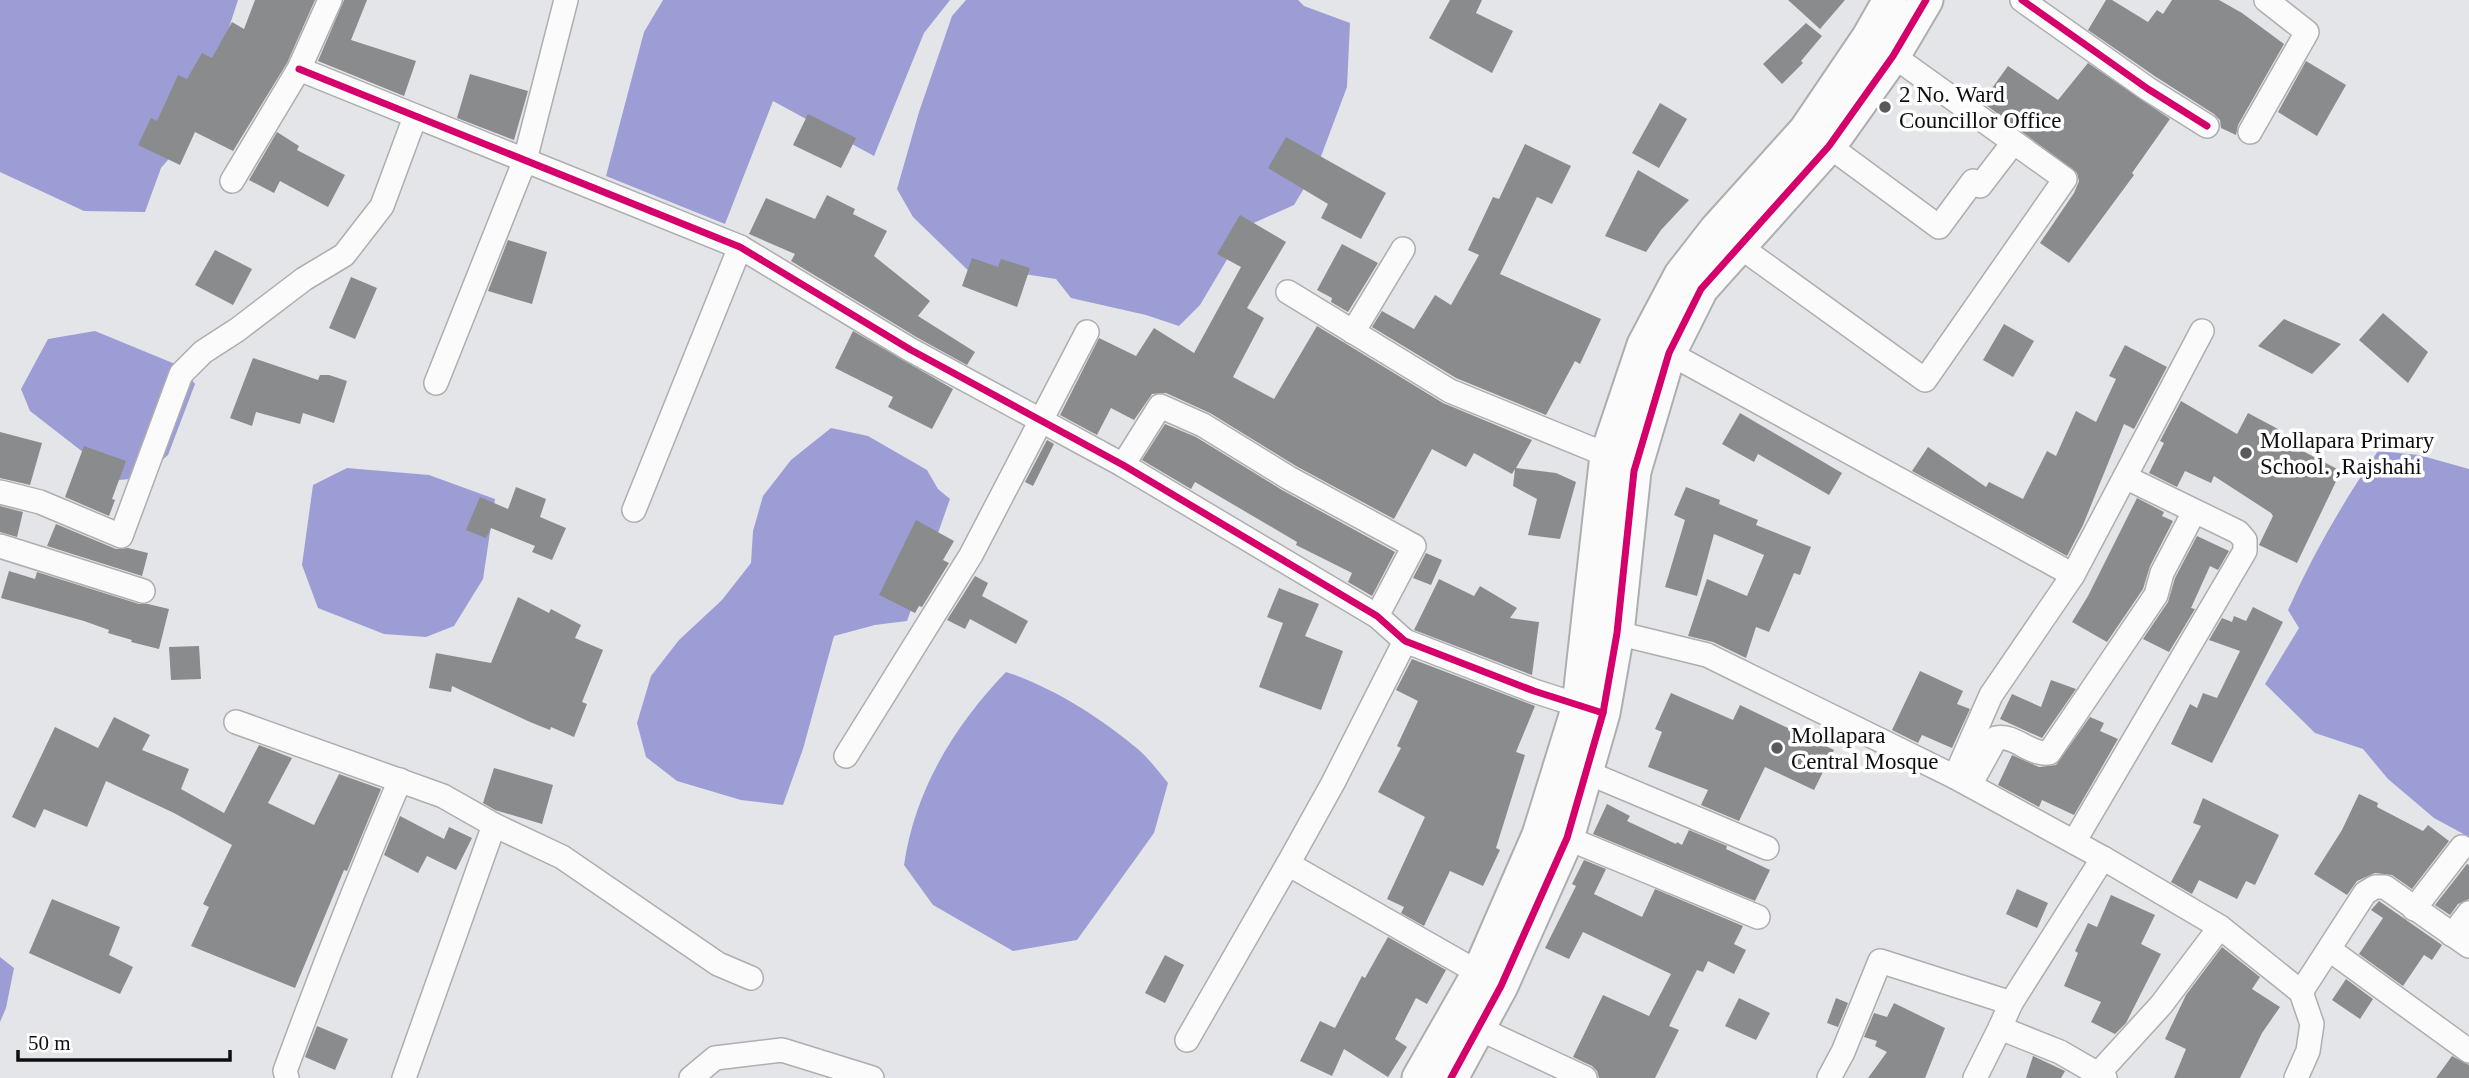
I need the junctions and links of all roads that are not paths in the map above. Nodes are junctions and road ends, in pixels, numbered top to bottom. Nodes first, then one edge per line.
1 (330, 0) edge
2 (566, 0) edge
3 (1891, 0) edge
4 (1926, 0) edge
5 (2022, 0) edge
6 (2266, 0) edge
7 (1881, 47) junction
8 (299, 69) junction
9 (415, 117) junction
10 (2207, 126) dead end
11 (2250, 132) dead end
12 (2013, 143) junction
13 (1829, 146) junction
14 (525, 160) junction
15 (232, 181) dead end
16 (1739, 246) junction
17 (740, 247) junction
18 (1403, 249) dead end
19 (1288, 292) dead end
20 (2202, 331) dead end
21 (1087, 332) dead end
22 (1353, 332) junction
23 (1669, 353) junction
24 (436, 383) dead end
25 (1042, 421) junction
26 (1607, 455) junction
27 (1123, 465) junction
28 (2125, 477) junction
29 (0, 492) edge
30 (634, 510) dead end
31 (2194, 512) junction
32 (0, 546) edge
33 (2073, 575) junction
34 (143, 592) dead end
35 (1377, 616) junction
36 (1602, 632) junction
37 (1405, 641) junction
38 (1591, 710) junction
39 (236, 722) dead end
40 (846, 756) dead end
41 (1586, 772) junction
42 (400, 780) junction
43 (1963, 781) junction
44 (494, 824) junction
45 (1567, 838) junction
46 (2074, 842) junction
47 (2462, 847) dead end
48 (1767, 848) dead end
49 (2104, 858) junction
50 (1288, 864) junction
51 (2414, 909) junction
52 (2469, 913) edge
53 (1758, 916) dead end
54 (2220, 927) junction
55 (2461, 941) edge
56 (2330, 950) junction
57 (1479, 973) junction
58 (751, 978) dead end
59 (2301, 992) junction
60 (2011, 1003) junction
61 (2000, 1028) junction
62 (1480, 1029) junction
63 (1187, 1040) dead end
64 (2469, 1051) edge
65 (2102, 1076) edge
66 (287, 1078) edge
67 (404, 1078) edge
68 (691, 1078) edge
69 (873, 1078) edge
70 (1419, 1078) edge
71 (1451, 1078) edge
72 (1585, 1078) edge
73 (1829, 1078) edge
74 (1975, 1078) edge
75 (2295, 1078) edge

1 - 8 street
2 - 14 street
3 - 7 street
4 - 7 street
5 - 10 street
6 - 11 street
7 - 12 street
7 - 13 street
7 - 26 street
8 - 9 street
8 - 15 street
9 - 14 street
9 - 29 street
12 - 13 street
12 - 16 street
13 - 16 street
14 - 17 street
14 - 24 street
16 - 23 street
17 - 25 street
17 - 30 street
18 - 22 street
19 - 22 street
20 - 28 street
21 - 25 street
22 - 26 street
23 - 33 street
23 - 36 street
25 - 27 street
25 - 40 street
26 - 36 street
27 - 35 street
27 - 35 street
28 - 31 street
28 - 33 street
31 - 43 street
31 - 46 street
32 - 34 street
33 - 43 street
35 - 37 street
36 - 38 street
36 - 43 street
37 - 38 street
37 - 50 street
38 - 41 street
38 - 57 street
39 - 42 street
41 - 45 street
41 - 48 street
42 - 44 street
42 - 66 street
43 - 46 street
44 - 58 street
44 - 67 street
45 - 53 street
45 - 62 street
46 - 49 street
47 - 51 street
49 - 54 street
49 - 60 street
50 - 57 street
50 - 63 street
51 - 55 street
51 - 56 street
52 - 55 street
54 - 59 street
54 - 65 street
56 - 59 street
56 - 64 street
57 - 70 street
59 - 75 street
60 - 61 street
60 - 73 street
61 - 65 street
61 - 74 street
62 - 71 street
62 - 72 street
68 - 69 street

